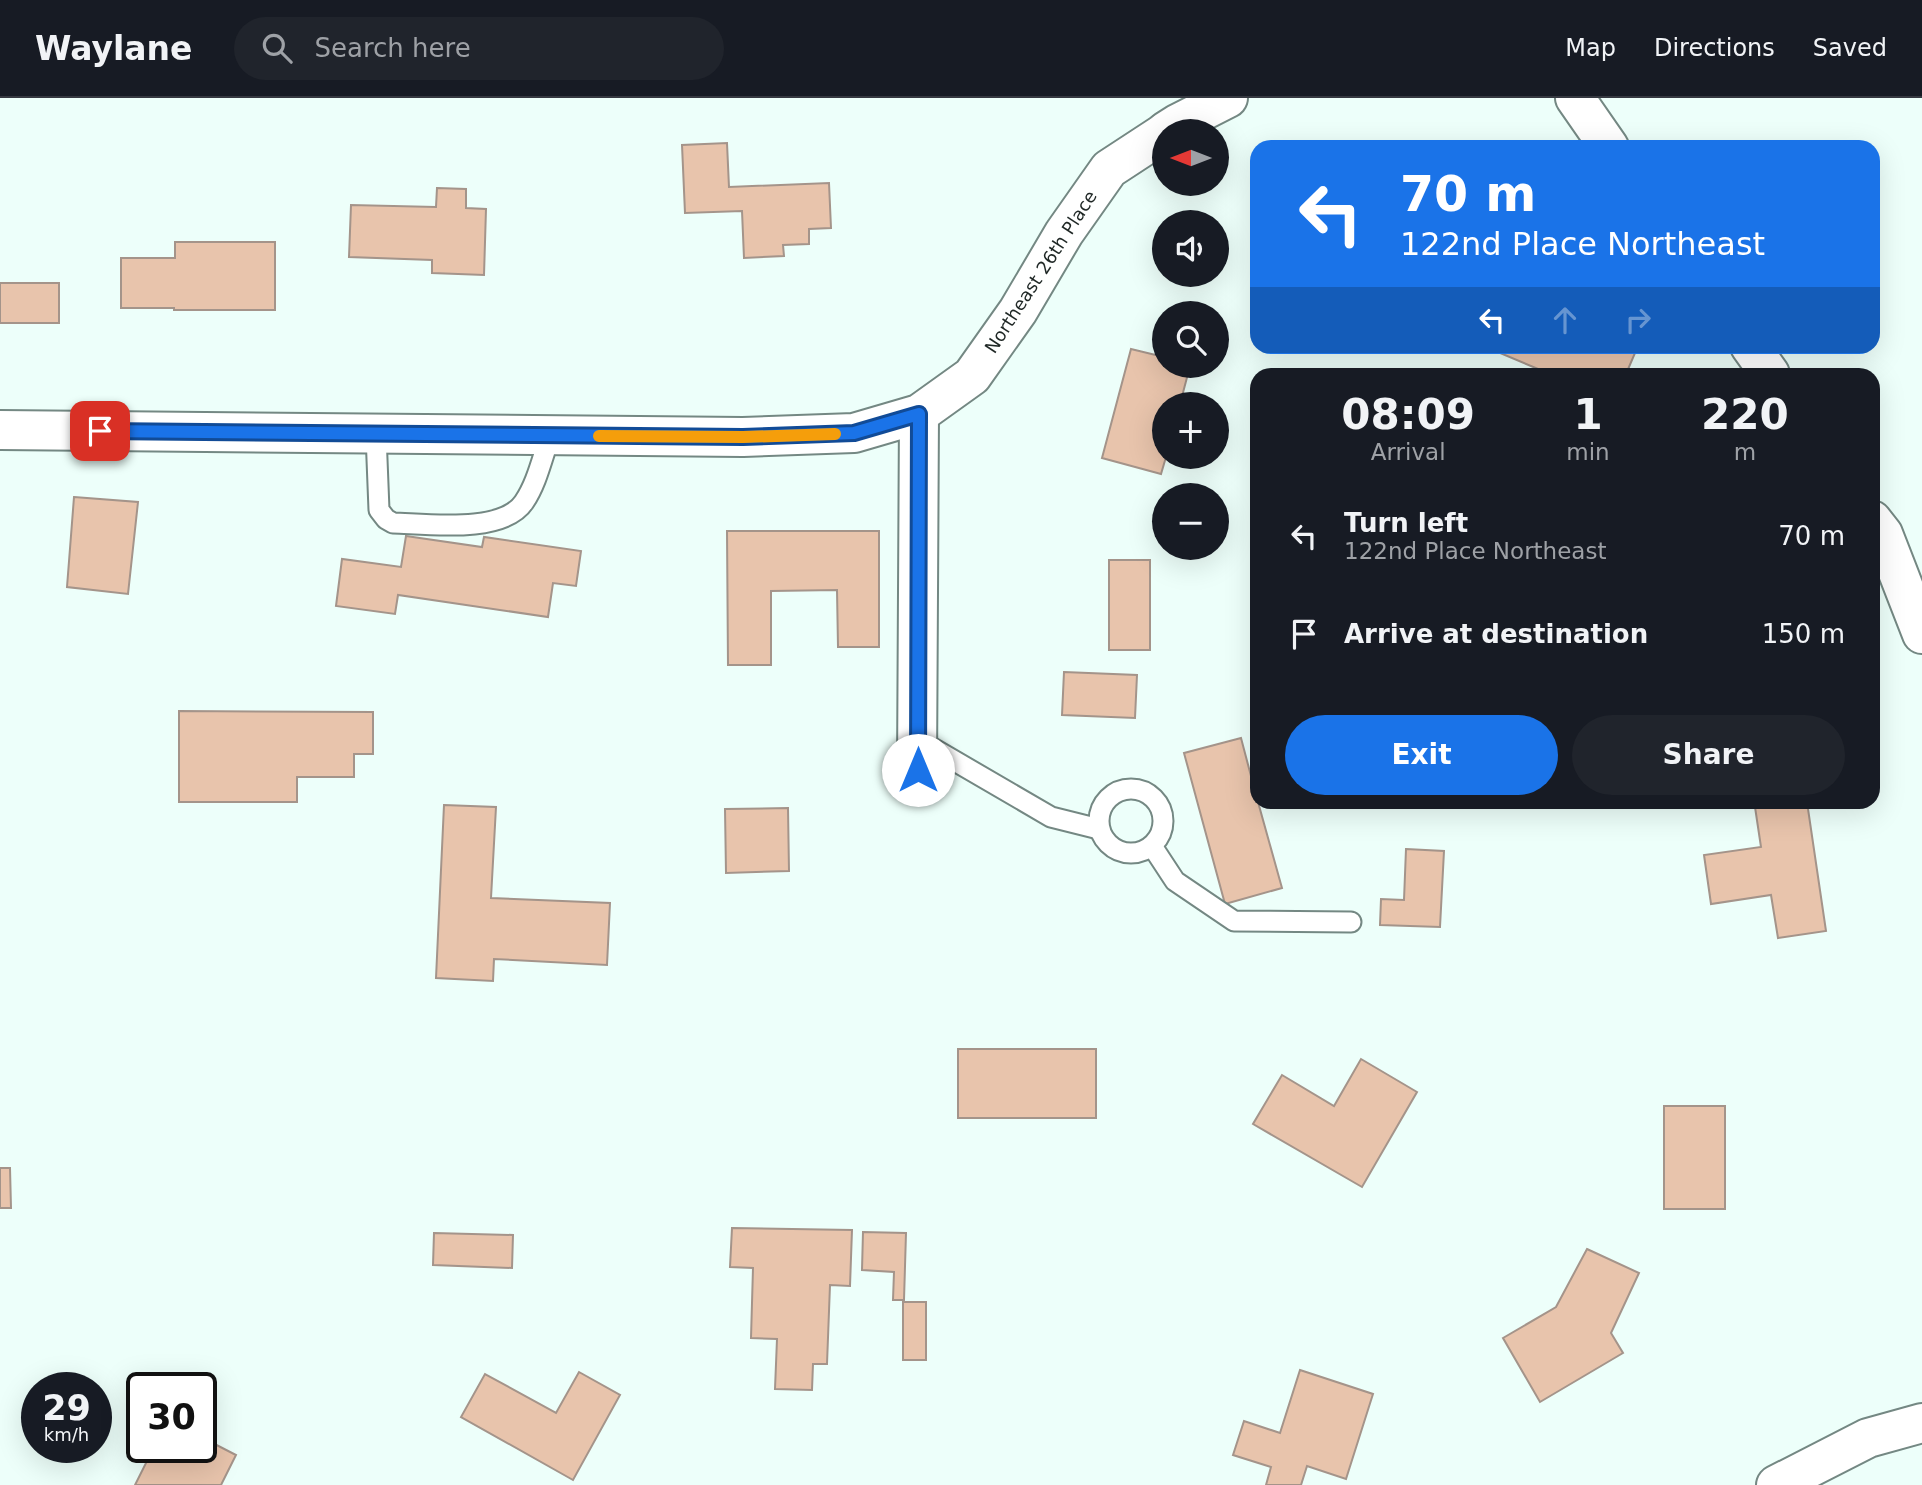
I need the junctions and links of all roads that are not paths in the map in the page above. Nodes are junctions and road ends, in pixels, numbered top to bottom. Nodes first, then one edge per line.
1 (1228, 98) edge
2 (1575, 98) edge
3 (1187, 119) edge
4 (1604, 140) edge
5 (1152, 141) edge
6 (919, 414) junction
7 (0, 430) edge
8 (376, 434) junction
9 (550, 436) junction
10 (1880, 531) edge
11 (1922, 634) edge
12 (918, 755) joint
13 (1099, 829) junction
14 (1152, 846) junction
15 (1351, 922) dead end
16 (1922, 1423) edge
17 (1776, 1485) edge

1 - 3 street, Northeast 26th Place
2 - 4 street
5 - 6 street, Northeast 26th Place
6 - 9 street, Northeast 26th Place
6 - 12 street
7 - 8 street, Northeast 26th Place
8 - 9 street, Northeast 26th Place
8 - 9 lane
10 - 11 street
12 - 13 lane
13 - 14 lane
13 - 14 lane
14 - 15 lane
16 - 17 street

